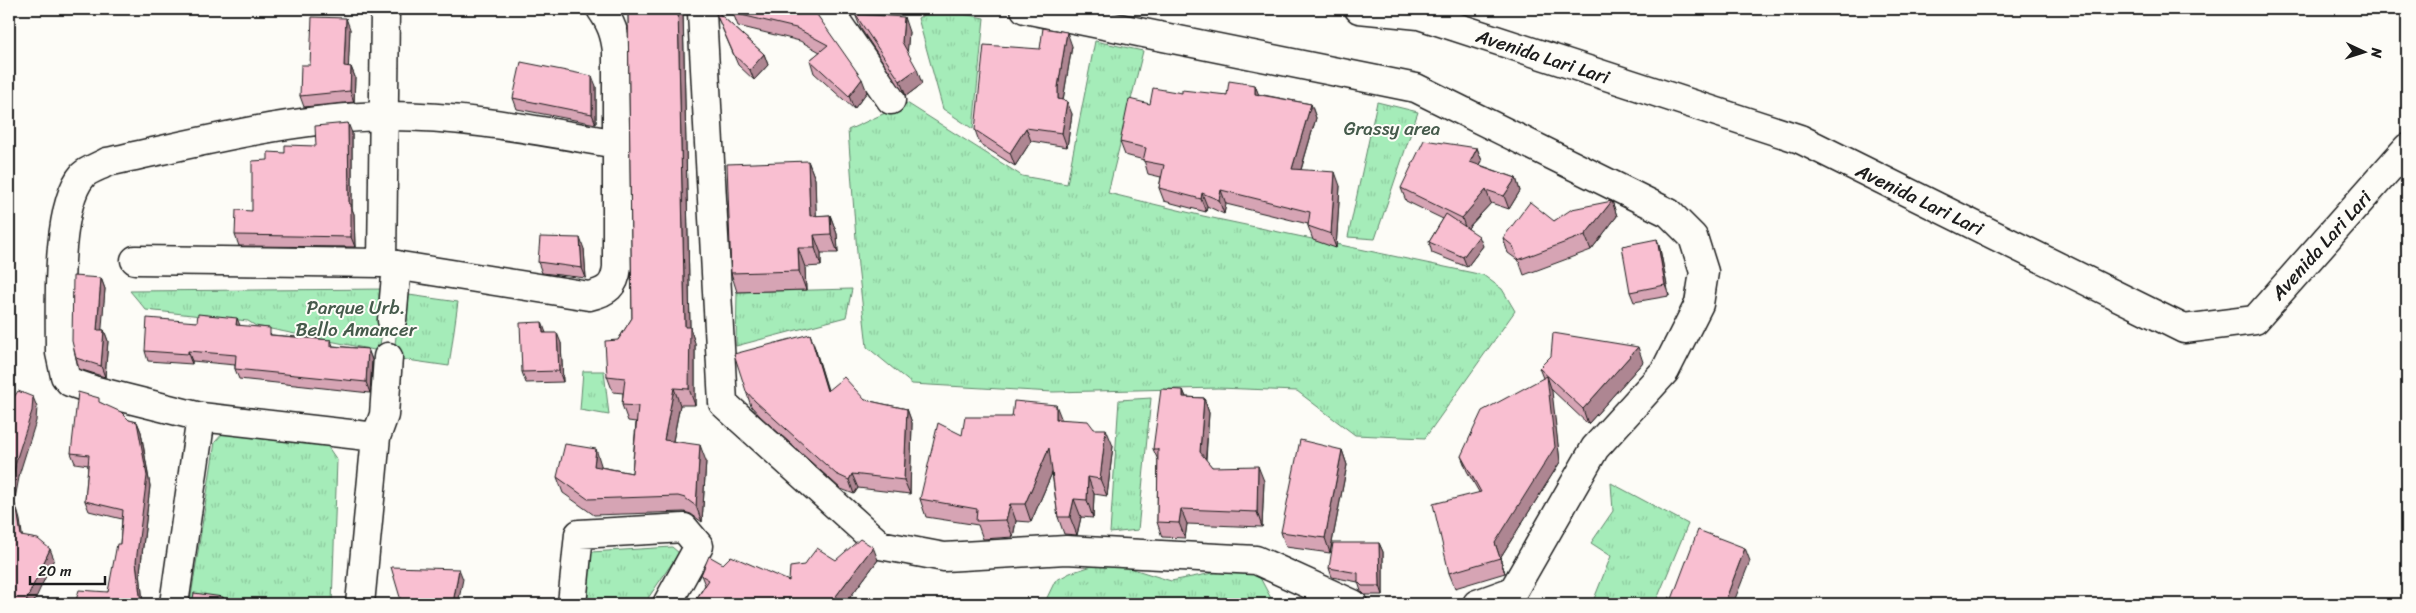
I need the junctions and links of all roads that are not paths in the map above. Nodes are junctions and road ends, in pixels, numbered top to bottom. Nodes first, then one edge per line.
1 (385, 9) edge
2 (601, 9) edge
3 (704, 9) edge
4 (828, 9) edge
5 (1025, 9) edge
6 (1359, 9) edge
7 (1420, 12) edge
8 (891, 100) dead end
9 (384, 116) junction
10 (617, 144) junction
11 (2407, 148) edge
12 (135, 260) dead end
13 (390, 264) junction
14 (392, 320) dead end
15 (388, 357) dead end
16 (201, 417) junction
17 (376, 437) junction
18 (1509, 598) edge
19 (174, 604) edge
20 (360, 604) edge
21 (572, 604) edge
22 (668, 604) edge
23 (1354, 604) edge
24 (1477, 604) edge

1 - 9 street
2 - 10 street
3 - 23 street
4 - 8 street
5 - 18 street
6 - 7 street, Avenida Lari Lari
7 - 11 street, Avenida Lari Lari
9 - 10 street
9 - 13 street
9 - 16 street
10 - 13 street
12 - 13 street
13 - 14 street
15 - 17 street
16 - 17 street
16 - 19 street
17 - 20 street
18 - 24 street
21 - 22 street

